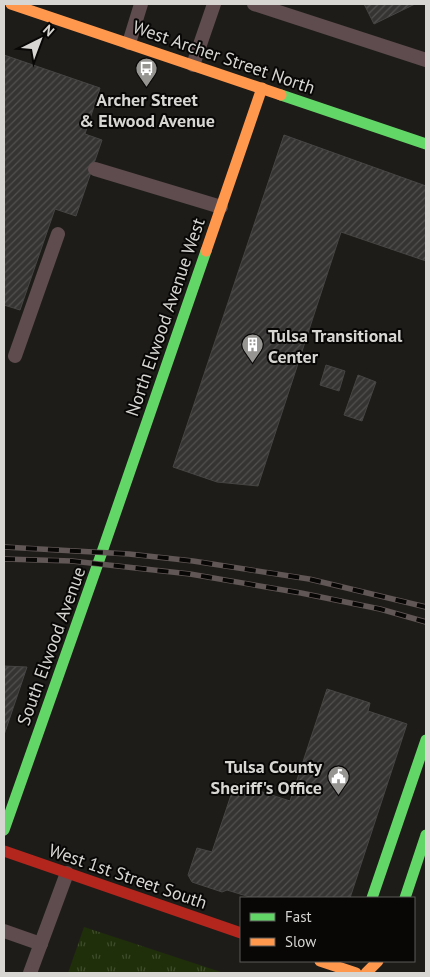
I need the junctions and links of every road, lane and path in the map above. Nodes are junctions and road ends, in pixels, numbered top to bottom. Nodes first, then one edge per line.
1 (11, 4) edge
2 (141, 4) edge
3 (214, 4) edge
4 (254, 4) edge
5 (129, 43) junction
6 (426, 60) edge
7 (193, 65) junction
8 (262, 88) junction
9 (426, 144) edge
10 (95, 169) dead end
11 (221, 207) junction
12 (58, 234) dead end
13 (15, 356) dead end
14 (100, 558) joint
15 (426, 740) edge
16 (4, 830) edge
17 (426, 835) edge
18 (4, 851) edge
19 (67, 873) junction
20 (372, 897) edge
21 (405, 897) edge
22 (4, 931) edge
23 (240, 934) edge
24 (41, 944) junction
25 (323, 962) edge
26 (377, 962) edge
27 (30, 973) edge
28 (356, 973) edge
29 (364, 973) edge

1 - 5 street, West Archer Street North
2 - 5 lane
3 - 7 lane
4 - 6 lane
5 - 7 street, West Archer Street North
7 - 8 street, West Archer Street North
8 - 9 street, West Archer Street North
8 - 11 street, North Elwood Avenue West
10 - 11 lane
11 - 14 street, North Elwood Avenue West
12 - 13 lane
14 - 16 street, South Elwood Avenue
15 - 20 street
17 - 21 street
18 - 19 street, West 1st Street South
19 - 23 street, West 1st Street South
19 - 24 lane
22 - 24 lane
24 - 27 lane
25 - 28 street
26 - 29 street

